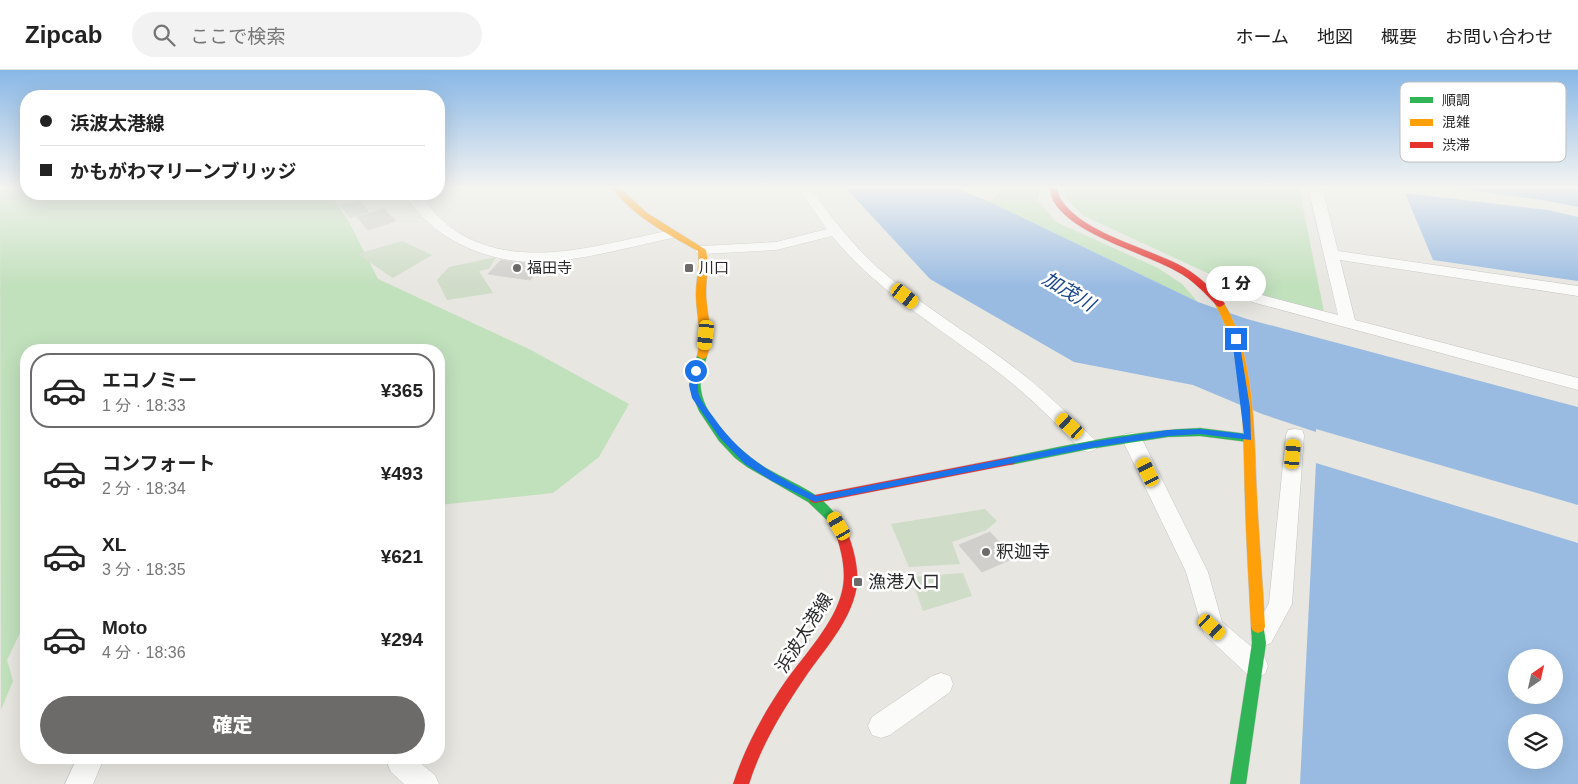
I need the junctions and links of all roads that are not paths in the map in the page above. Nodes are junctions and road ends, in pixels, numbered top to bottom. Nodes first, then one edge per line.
1 (435, 220) edge
2 (649, 220) edge
3 (828, 220) edge
4 (1076, 220) edge
5 (1323, 220) edge
6 (836, 231) junction
7 (672, 234) junction
8 (702, 250) junction
9 (1331, 254) junction
10 (1578, 291) edge
11 (1258, 299) dead end
12 (1348, 324) junction
13 (1578, 384) edge
14 (1295, 435) dead end
15 (1248, 438) junction
16 (1132, 439) junction
17 (1088, 446) junction
18 (815, 499) junction
19 (1259, 643) junction
20 (1256, 666) junction
21 (942, 684) dead end
22 (881, 726) dead end
23 (88, 764) edge
24 (401, 764) edge
25 (79, 784) edge
26 (425, 784) edge
27 (741, 784) edge
28 (1238, 784) edge

1 - 7 street
2 - 7 street
3 - 6 street
4 - 15 street
5 - 9 street
6 - 8 street
6 - 17 street
7 - 8 street
8 - 18 street, 浜波太港線
9 - 10 street
9 - 12 street
11 - 12 street
12 - 13 street
14 - 19 street
15 - 16 street
15 - 19 street
16 - 17 street
16 - 20 street
17 - 18 street
18 - 27 street, 浜波太港線
19 - 20 street
20 - 28 street
21 - 22 street
23 - 25 street
24 - 26 street

